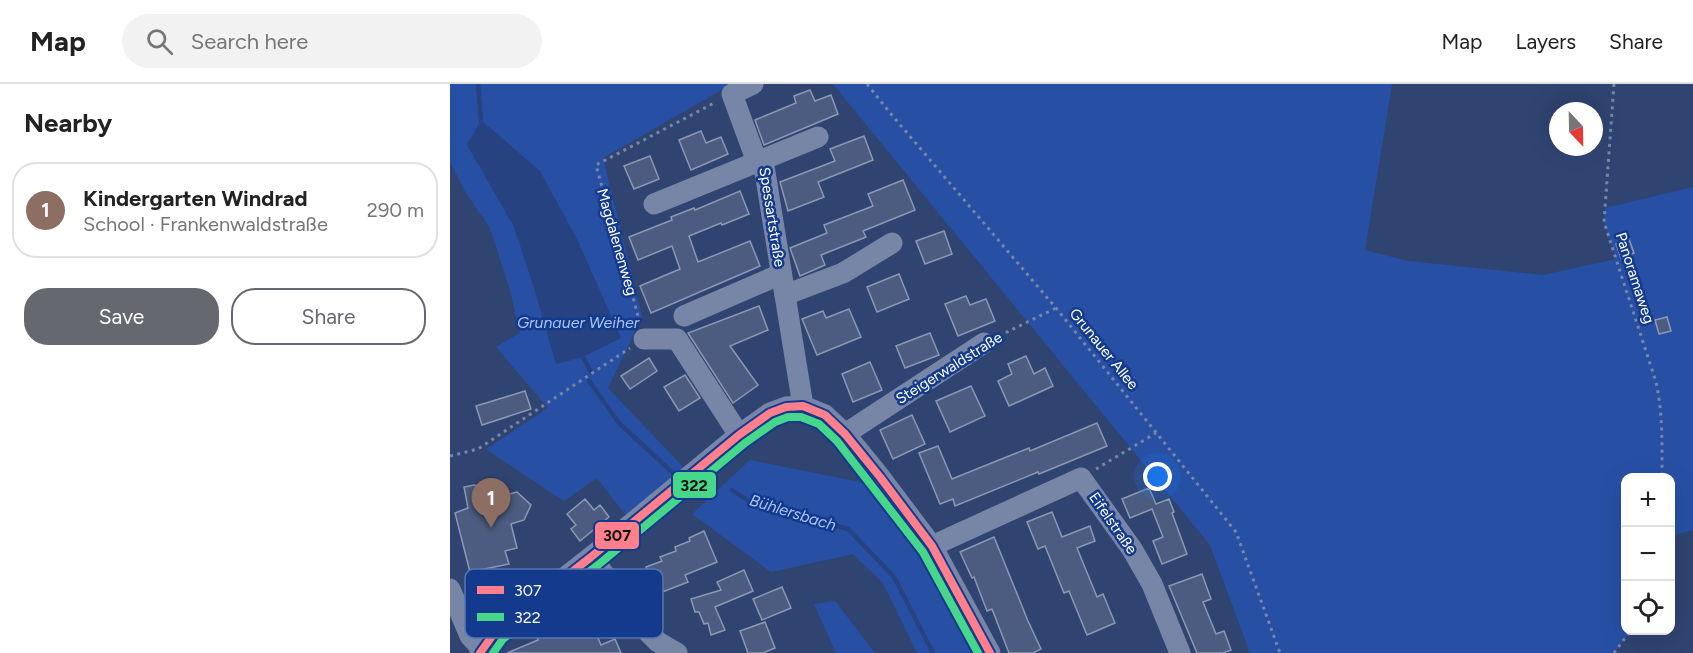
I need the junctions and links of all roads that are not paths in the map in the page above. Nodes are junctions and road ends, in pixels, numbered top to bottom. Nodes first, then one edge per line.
1 (753, 84) edge
2 (818, 137) dead end
3 (760, 161) junction
4 (654, 204) dead end
5 (892, 243) dead end
6 (783, 284) junction
7 (684, 316) dead end
8 (644, 339) road end
9 (984, 343) road end
10 (803, 406) junction
11 (844, 434) junction
12 (739, 435) junction
13 (932, 546) junction
14 (591, 557) junction
15 (576, 569) edge
16 (600, 569) edge
17 (450, 589) edge
18 (465, 624) edge
19 (471, 638) edge
20 (491, 638) edge
21 (654, 638) edge
22 (481, 651) edge
23 (677, 653) edge
24 (990, 653) edge
25 (1180, 653) edge

1 - 3 street, Spessartstraße
2 - 3 street, Spessartstraße
3 - 4 street, Spessartstraße
3 - 6 street, Spessartstraße
5 - 6 street, Spessartstraße
6 - 7 street, Spessartstraße
6 - 10 street, Spessartstraße
8 - 12 street
9 - 11 street, Steigerwaldstraße
10 - 11 street
10 - 12 street
11 - 13 street
12 - 14 street
13 - 24 street
13 - 25 street, Eifelstraße
14 - 15 street
14 - 16 street
17 - 18 street
19 - 22 street
20 - 22 street
21 - 23 street

